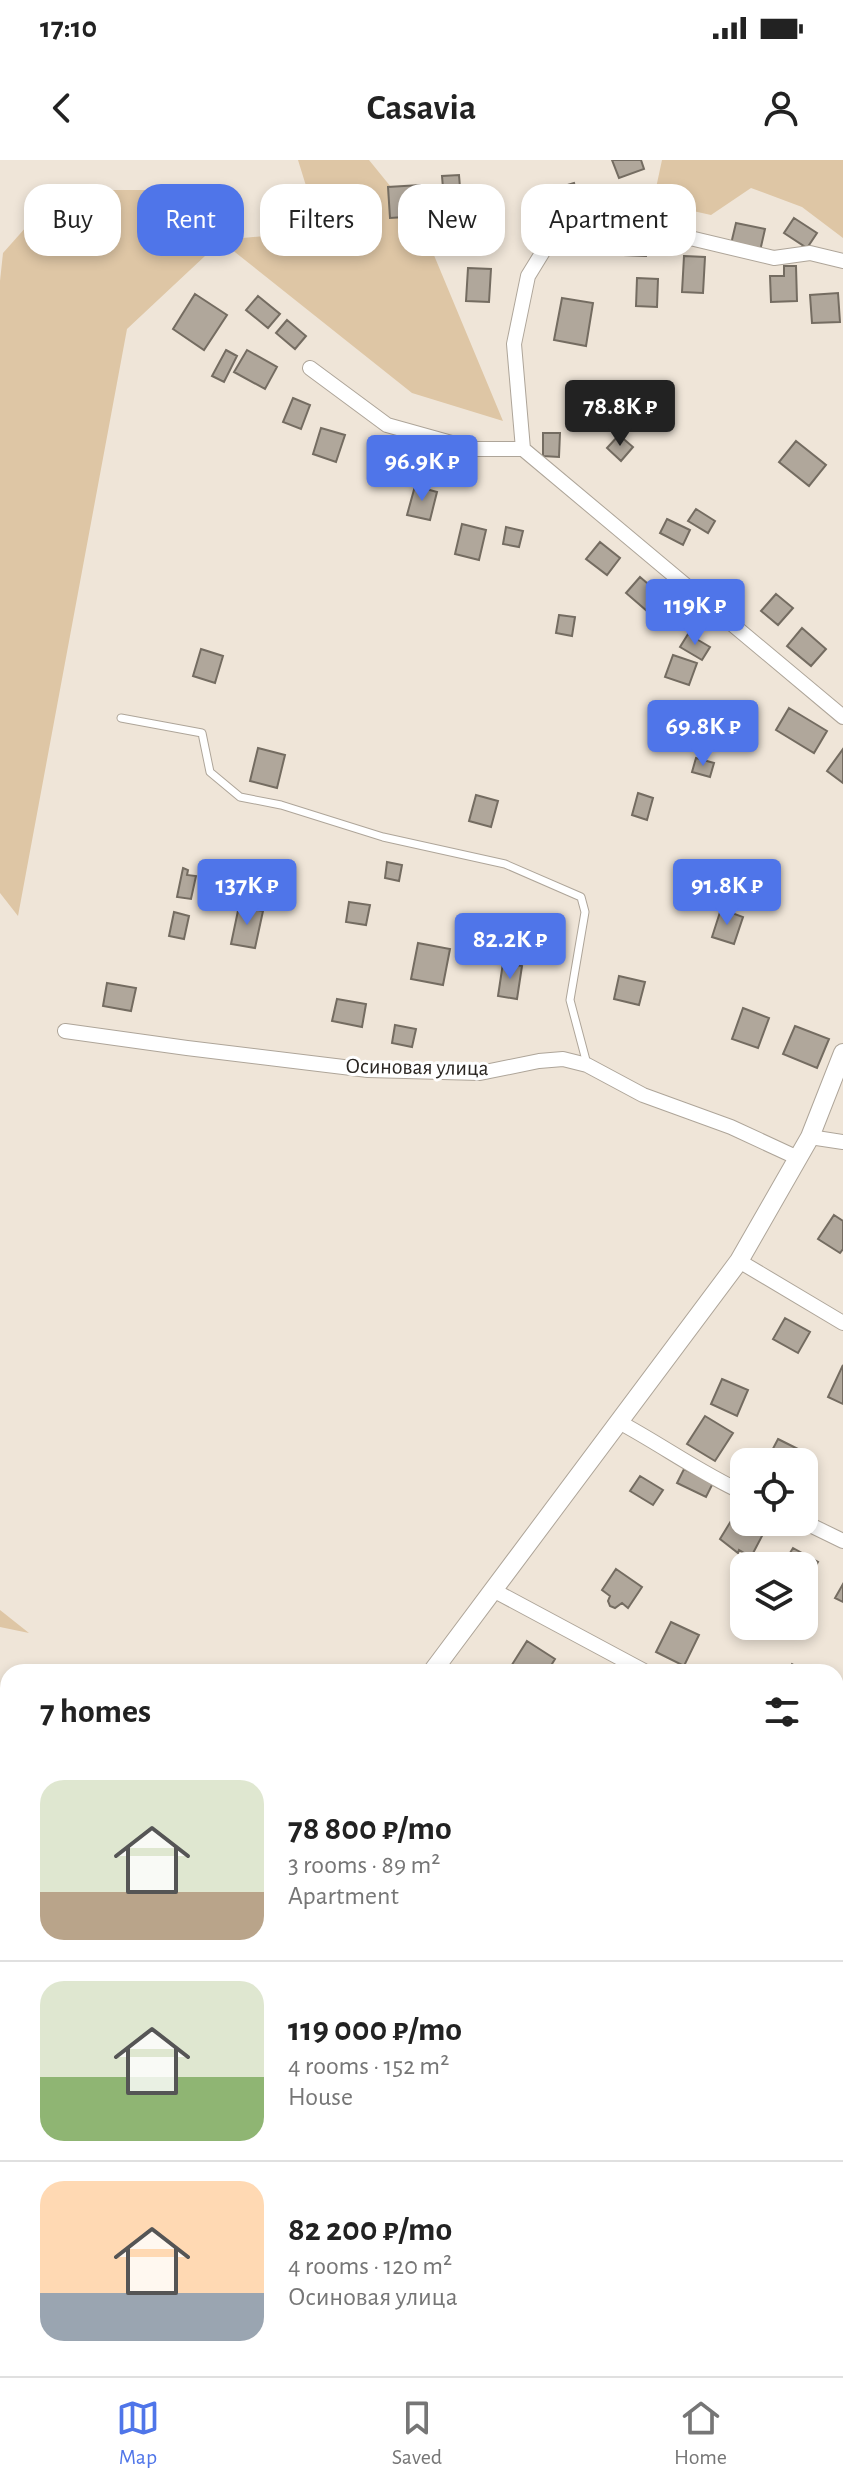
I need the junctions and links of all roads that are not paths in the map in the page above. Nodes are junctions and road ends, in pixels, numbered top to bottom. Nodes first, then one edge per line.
1 (843, 261) edge
2 (310, 368) dead end
3 (523, 449) junction
4 (843, 717) edge
5 (121, 718) dead end
6 (65, 1031) dead end
7 (843, 1053) edge
8 (587, 1065) junction
9 (810, 1137) junction
10 (843, 1142) edge
11 (798, 1158) junction
12 (739, 1261) junction
13 (843, 1323) edge
14 (619, 1422) junction
15 (730, 1487) edge
16 (818, 1529) edge
17 (843, 1541) edge
18 (493, 1590) junction
19 (438, 1664) edge
20 (631, 1664) edge

1 - 3 street
2 - 3 street
3 - 4 street
5 - 8 lane
6 - 8 street, Осиновая улица
7 - 9 street
8 - 11 street, Осиновая улица
9 - 10 street
9 - 11 street
11 - 12 street
12 - 13 street
12 - 14 street
14 - 15 street
14 - 18 street
16 - 17 street
18 - 19 street
18 - 20 street

